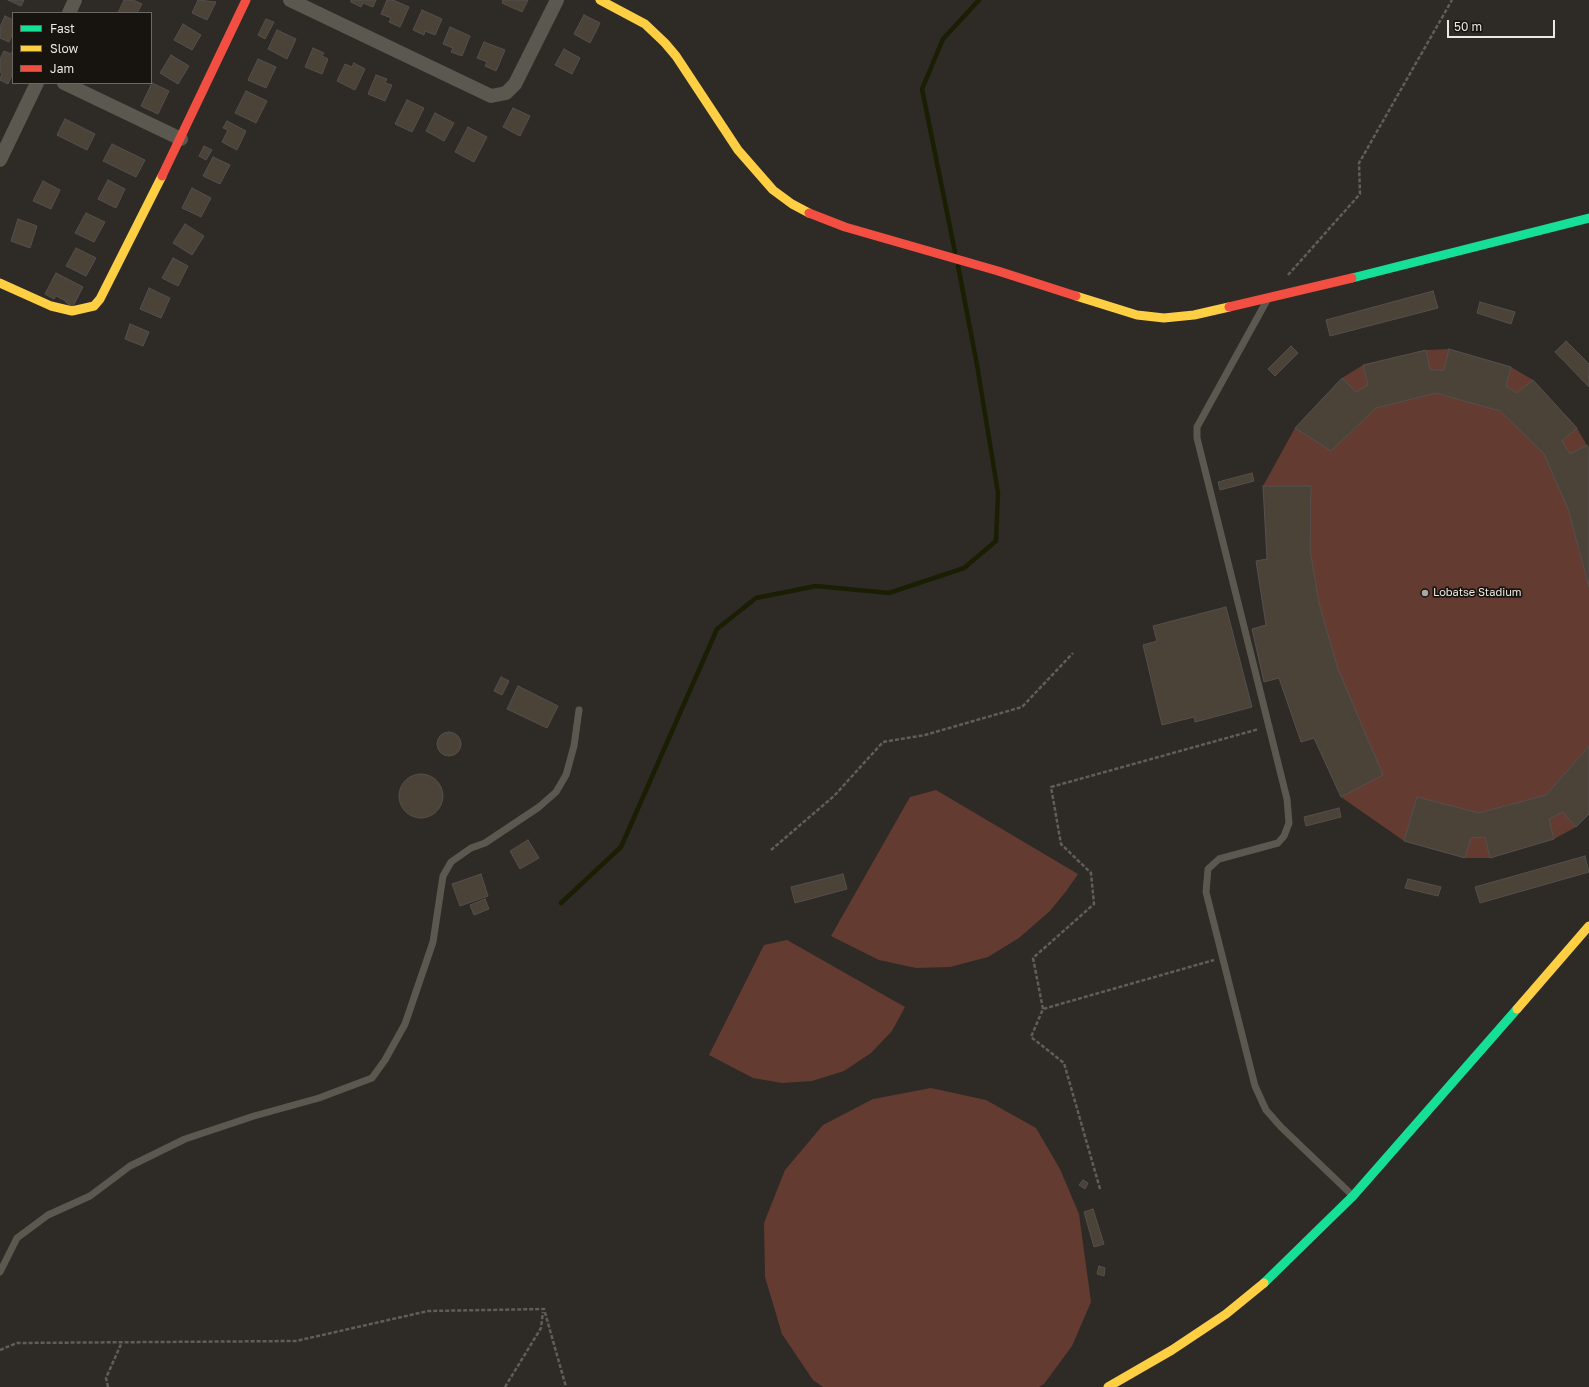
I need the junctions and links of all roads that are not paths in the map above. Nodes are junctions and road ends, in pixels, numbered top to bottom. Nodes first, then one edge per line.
1 (75, 0) edge
2 (246, 0) edge
3 (290, 0) edge
4 (557, 0) edge
5 (600, 0) edge
6 (69, 12) edge
7 (37, 84) edge
8 (66, 84) edge
9 (181, 139) junction
10 (0, 160) edge
11 (1589, 218) edge
12 (0, 283) edge
13 (1269, 297) junction
14 (579, 710) dead end
15 (1589, 926) edge
16 (1353, 1196) junction
17 (0, 1272) edge
18 (1108, 1387) edge

1 - 6 street
2 - 9 street
3 - 4 street
5 - 13 street
7 - 10 street
8 - 9 street
9 - 12 street
11 - 13 street
13 - 16 lane
14 - 17 lane
15 - 16 street
16 - 18 street

